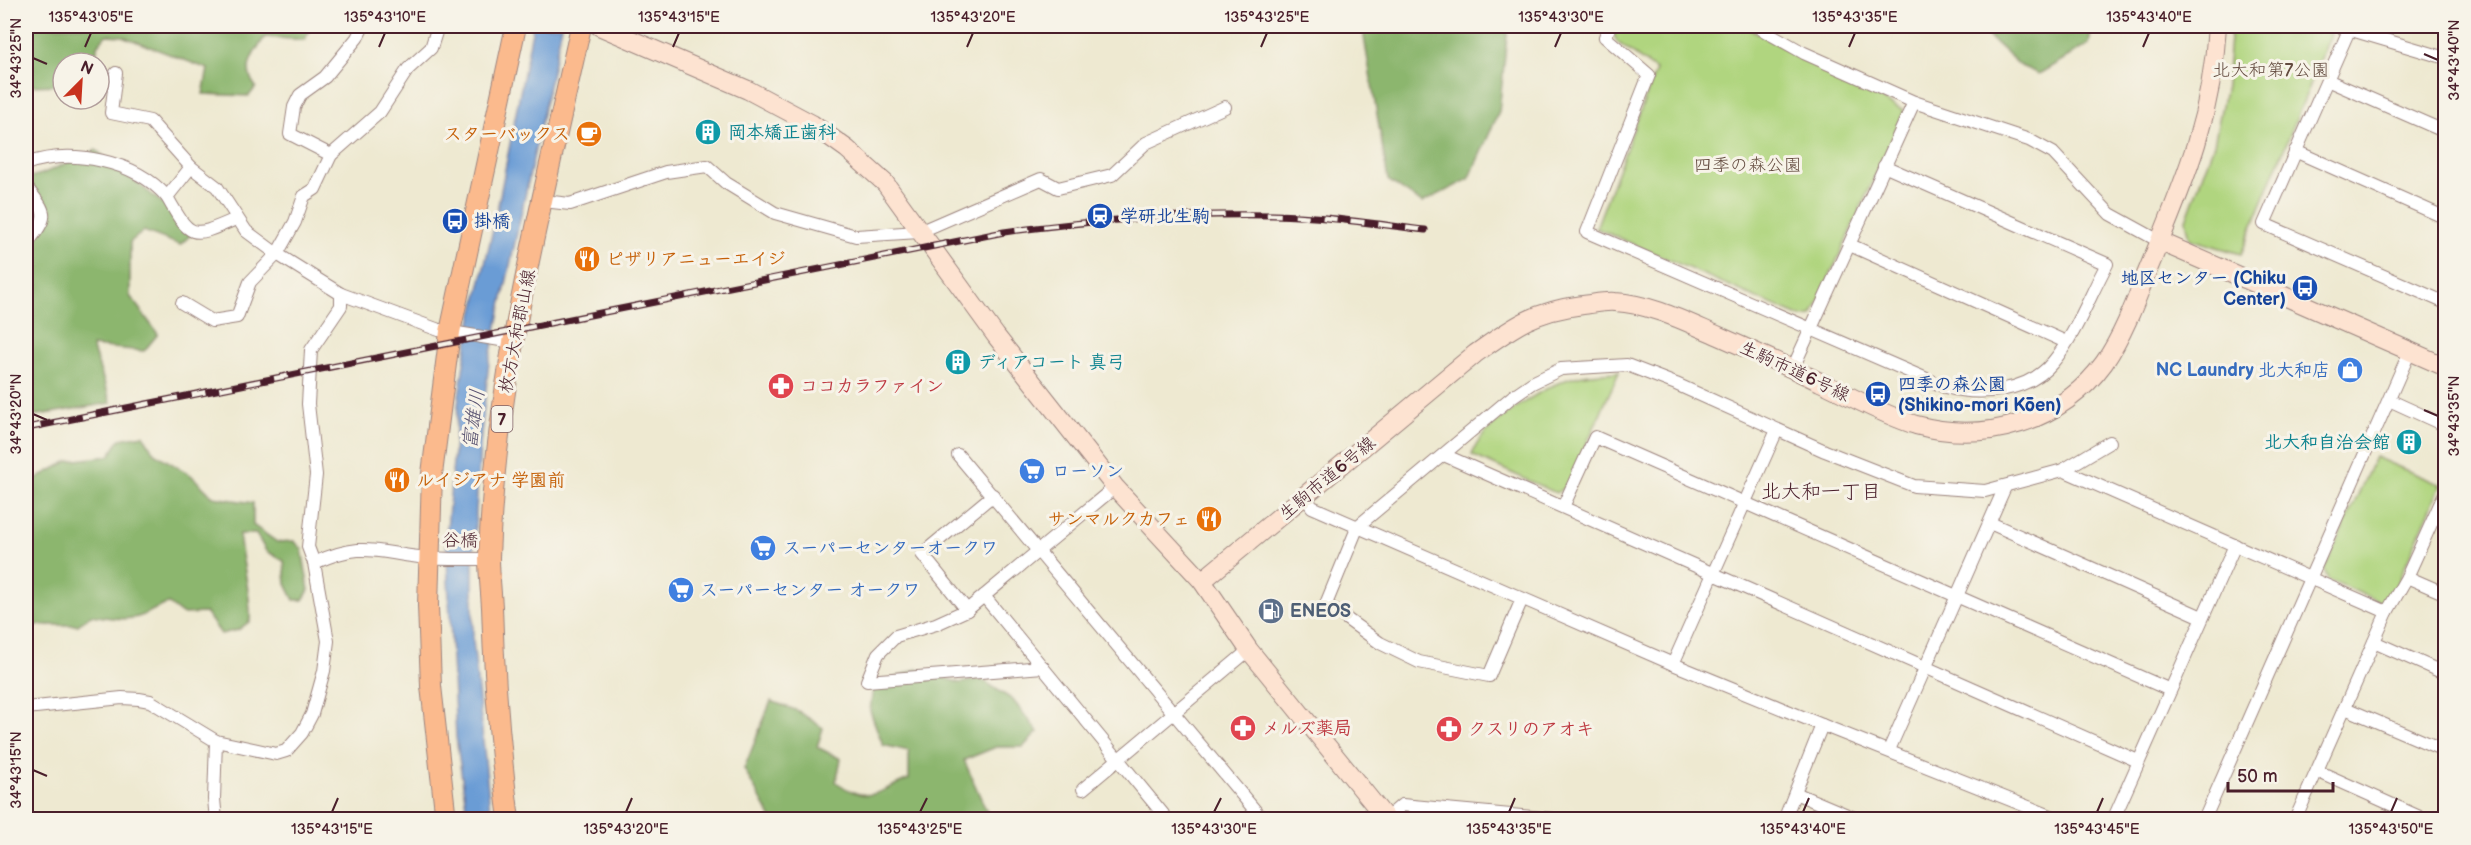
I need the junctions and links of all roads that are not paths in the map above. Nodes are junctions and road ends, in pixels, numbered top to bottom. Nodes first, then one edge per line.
1 (363, 26) edge
2 (438, 26) edge
3 (516, 26) edge
4 (581, 26) edge
5 (599, 26) edge
6 (1610, 26) edge
7 (1756, 26) edge
8 (2217, 26) edge
9 (2344, 28) edge
10 (2445, 58) edge
11 (116, 73) dead end
12 (2327, 80) junction
13 (1914, 102) junction
14 (1225, 107) dead end
15 (2445, 132) edge
16 (2295, 151) junction
17 (331, 155) junction
18 (26, 164) edge
19 (1884, 166) junction
20 (191, 167) junction
21 (26, 187) edge
22 (167, 197) junction
23 (543, 201) junction
24 (2445, 218) edge
25 (236, 219) junction
26 (920, 232) junction
27 (2161, 242) junction
28 (26, 245) edge
29 (1850, 245) junction
30 (277, 254) junction
31 (341, 294) junction
32 (182, 303) dead end
33 (2445, 303) edge
34 (1811, 330) junction
35 (450, 332) junction
36 (513, 342) junction
37 (2066, 342) junction
38 (2410, 351) junction
39 (2445, 367) edge
40 (1793, 369) junction
41 (2389, 400) junction
42 (2445, 426) edge
43 (1777, 430) junction
44 (2110, 442) dead end
45 (958, 454) dead end
46 (1444, 455) junction
47 (2063, 470) junction
48 (1115, 487) junction
49 (2005, 487) junction
50 (2445, 491) edge
51 (993, 495) junction
52 (1305, 496) junction
53 (1744, 502) junction
54 (1563, 507) junction
55 (2442, 510) edge
56 (1990, 523) junction
57 (1358, 526) junction
58 (2235, 545) junction
59 (1038, 552) junction
60 (429, 558) junction
61 (489, 559) junction
62 (314, 563) junction
63 (1712, 574) junction
64 (2310, 577) junction
65 (2407, 577) junction
66 (1202, 581) junction
67 (2445, 594) edge
68 (984, 596) junction
69 (1957, 596) junction
70 (1522, 599) junction
71 (968, 610) junction
72 (2387, 612) junction
73 (2202, 617) junction
74 (2374, 642) junction
75 (1249, 650) junction
76 (1673, 664) junction
77 (1042, 667) junction
78 (1925, 668) junction
79 (2445, 674) edge
80 (2170, 690) junction
81 (26, 708) edge
82 (2345, 708) junction
83 (1175, 714) junction
84 (1822, 725) junction
85 (216, 741) junction
86 (1888, 750) junction
87 (2445, 751) edge
88 (1119, 759) junction
89 (2138, 762) junction
90 (2317, 771) junction
91 (1083, 789) dead end
92 (1795, 793) junction
93 (1163, 814) dead end
94 (1516, 817) edge
95 (216, 819) edge
96 (446, 819) edge
97 (509, 819) edge
98 (1263, 819) edge
99 (1386, 819) edge
100 (1564, 819) edge
101 (1785, 819) edge
102 (1859, 819) edge
103 (2061, 819) edge
104 (2113, 819) edge
105 (2204, 819) edge
106 (2295, 819) edge
107 (2426, 819) edge

1 - 17 street
2 - 17 street
3 - 35 main road
4 - 23 main road, 枚方大和郡山線 / 7
5 - 26 street
6 - 34 street
7 - 13 street
8 - 27 street, 生駒市道6号線
9 - 10 street
9 - 12 street
11 - 20 street
12 - 15 street
12 - 16 street
13 - 19 street
13 - 27 street
14 - 26 street
16 - 24 street
16 - 33 street
17 - 30 street
18 - 22 street
19 - 29 street
19 - 37 street
20 - 22 street
20 - 25 street
21 - 28 street
22 - 25 street
23 - 26 street
23 - 36 main road, 枚方大和郡山線 / 7
25 - 30 street
26 - 48 street
27 - 38 street
27 - 40 street, 生駒市道6号線
29 - 34 street
29 - 37 street
30 - 31 street
30 - 32 street
31 - 35 street
31 - 62 street
34 - 37 street
34 - 40 street
35 - 36 street
35 - 60 main road
36 - 61 main road, 枚方大和郡山線 / 7
38 - 39 street
38 - 41 street
40 - 52 street, 生駒市道6号線
41 - 42 street
41 - 64 street
43 - 46 street
43 - 49 street
43 - 53 street
44 - 47 street
45 - 51 street
46 - 54 street
46 - 57 street
47 - 49 street
47 - 58 street
48 - 59 street
48 - 66 street
49 - 56 street
50 - 55 street
51 - 59 street
51 - 71 street
52 - 57 street
52 - 66 street, 生駒市道6号線
53 - 54 street
53 - 63 street
53 - 69 street
54 - 63 street
55 - 65 street
56 - 69 street
56 - 73 street
57 - 70 street
57 - 70 street
58 - 64 street
58 - 73 street
59 - 68 street
59 - 83 street
60 - 61 street, 谷橋
60 - 62 street, 谷橋
60 - 96 main road
61 - 97 main road, 枚方大和郡山線 / 7
62 - 85 street
63 - 76 street
63 - 78 street
64 - 72 street
64 - 105 street
65 - 67 street
65 - 72 street
66 - 75 street
68 - 71 street
68 - 77 street
69 - 78 street
69 - 80 street
70 - 76 street
71 - 77 street
72 - 74 street
73 - 80 street
74 - 79 street
74 - 82 street
75 - 83 street
75 - 99 street
76 - 84 street
77 - 88 street
78 - 86 street
78 - 89 street
80 - 89 street
81 - 85 street
82 - 87 street
82 - 90 street
83 - 88 street
83 - 98 street
84 - 86 street
84 - 92 street
85 - 95 street
86 - 103 street
88 - 91 street
88 - 93 street
89 - 104 street
90 - 106 street
90 - 107 street
92 - 101 street
92 - 102 street
94 - 99 street
94 - 100 street

